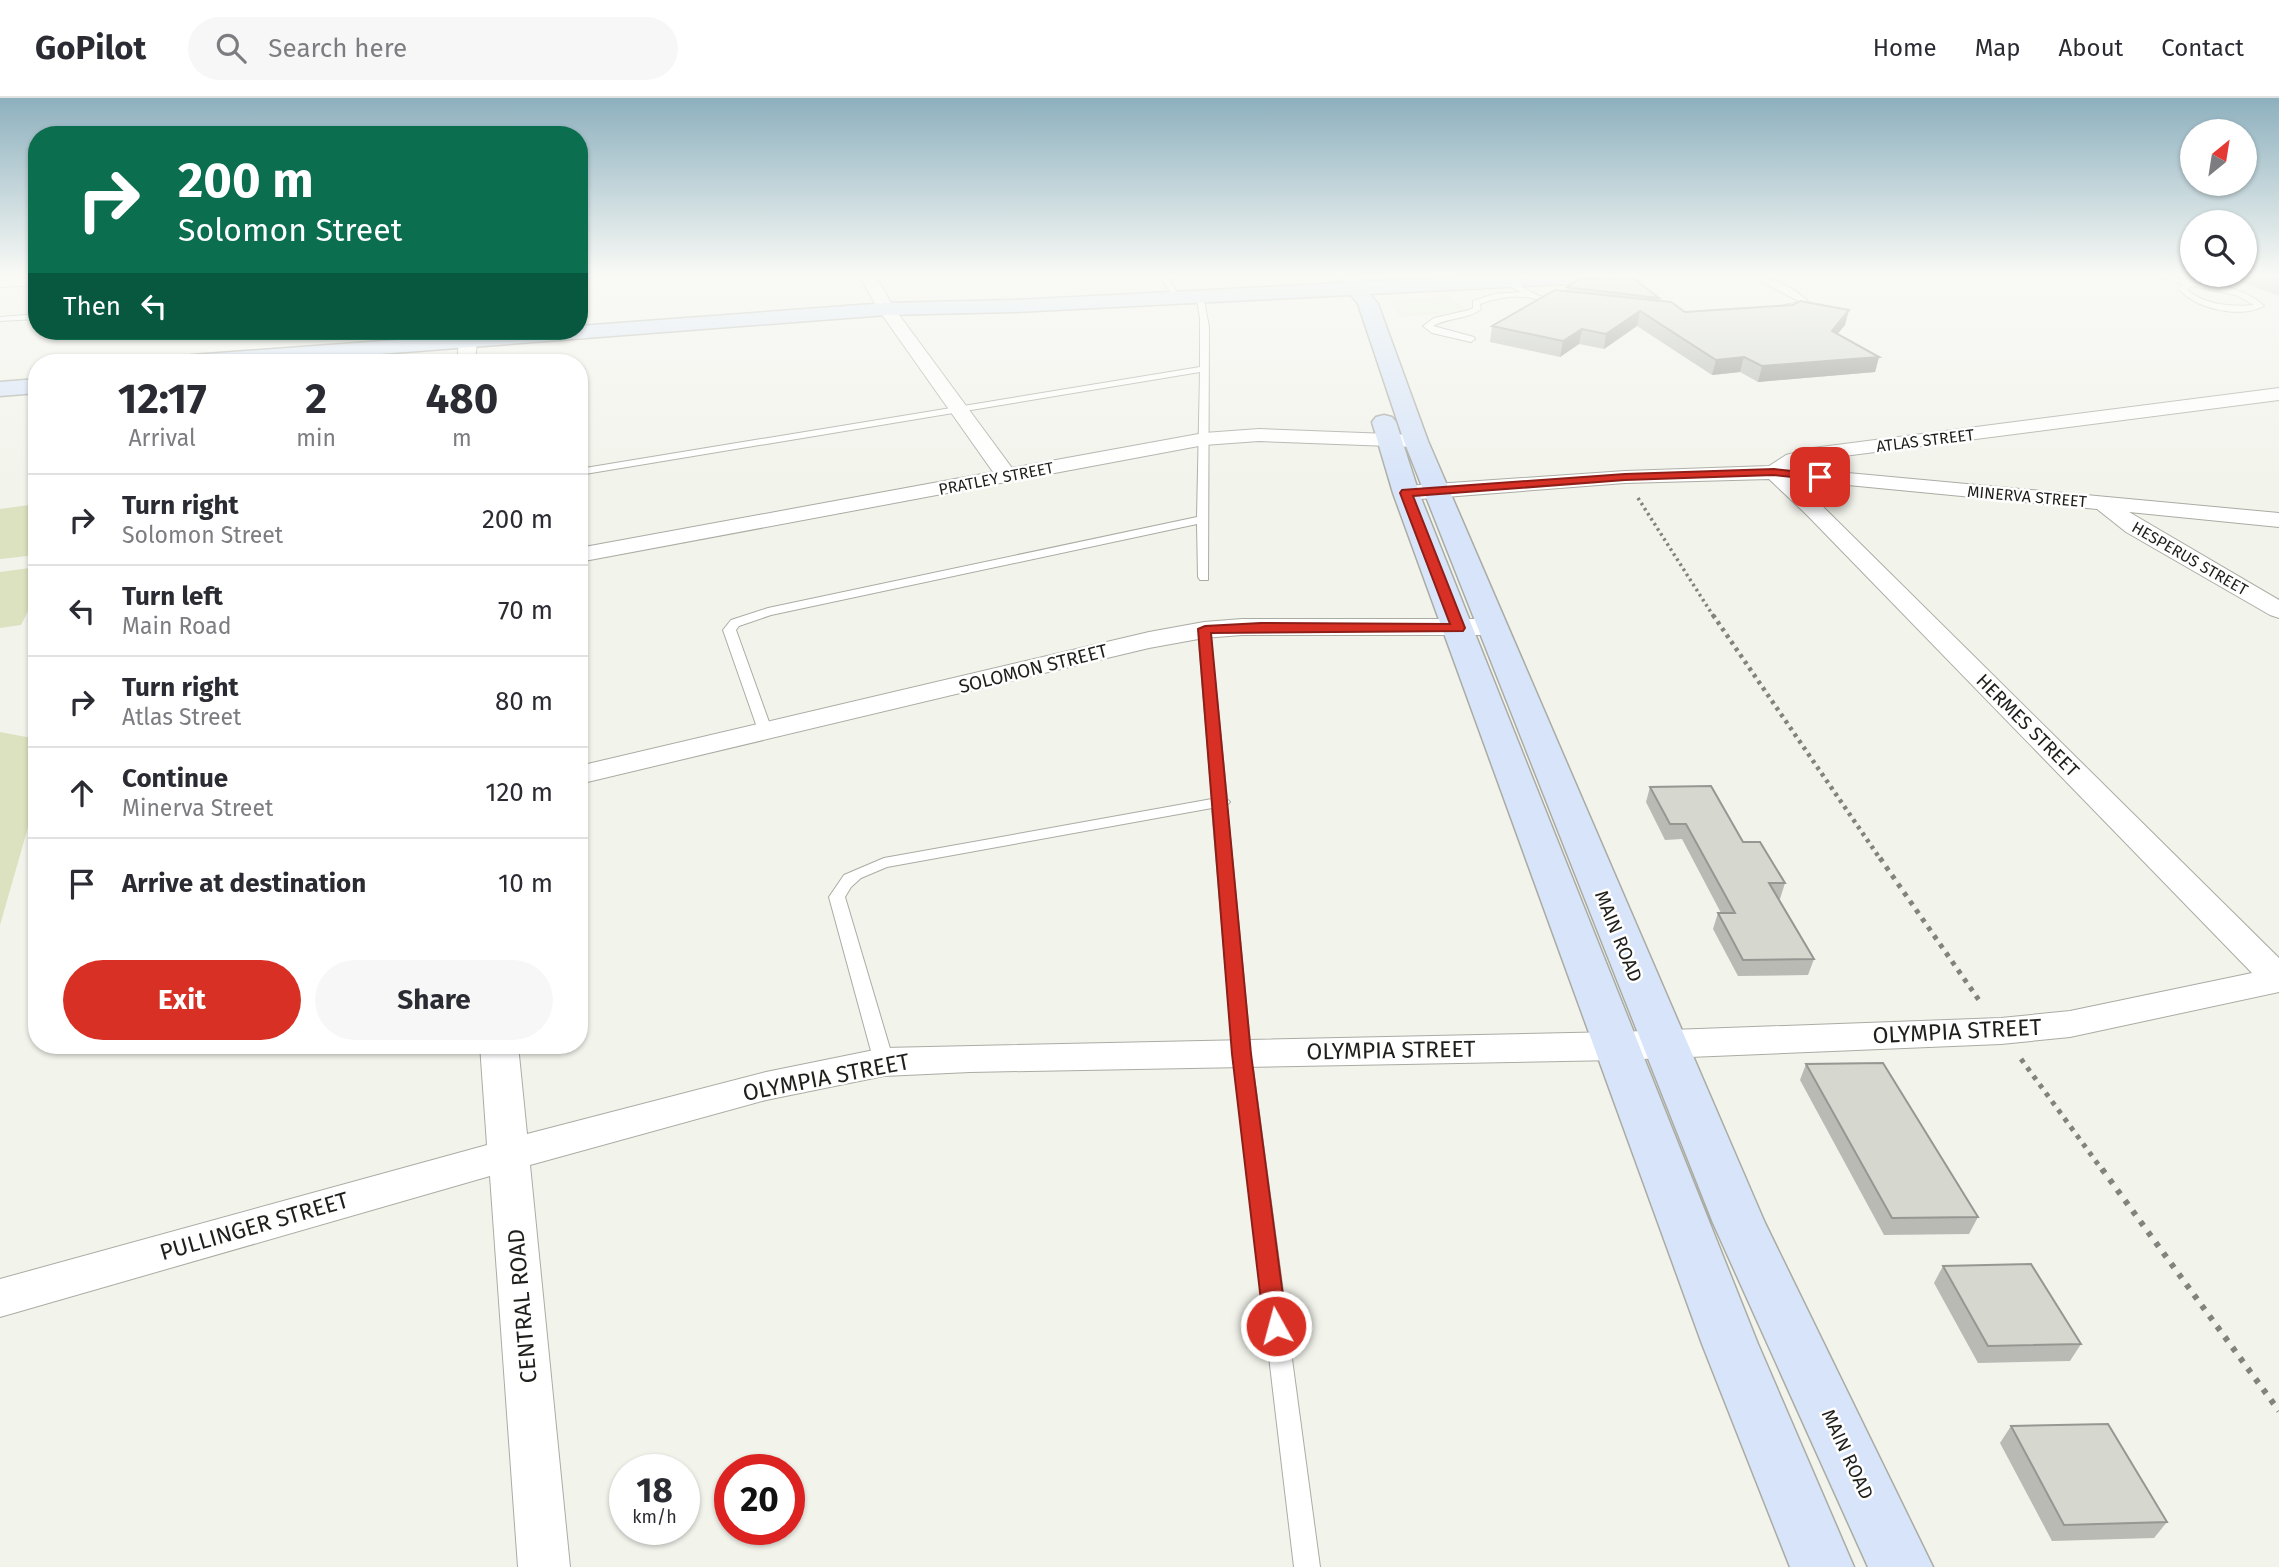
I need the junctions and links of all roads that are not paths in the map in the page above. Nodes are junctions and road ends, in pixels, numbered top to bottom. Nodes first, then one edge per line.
1 (468, 346) edge
2 (913, 346) edge
3 (1204, 346) edge
4 (1379, 346) edge
5 (330, 354) edge
6 (404, 354) edge
7 (1205, 369) junction
8 (28, 375) edge
9 (0, 377) edge
10 (28, 387) edge
11 (0, 389) edge
12 (2279, 394) edge
13 (959, 410) junction
14 (1205, 439) junction
15 (1404, 440) junction
16 (588, 471) edge
17 (1774, 472) junction
18 (1007, 476) junction
19 (1421, 491) junction
20 (2103, 503) junction
21 (1200, 520) junction
22 (2279, 520) edge
23 (588, 553) edge
24 (1204, 577) dead end
25 (2279, 610) edge
26 (1477, 627) junction
27 (1205, 629) junction
28 (766, 733) junction
29 (588, 773) edge
30 (1222, 802) junction
31 (2279, 980) edge
32 (1663, 1044) junction
33 (1617, 1046) junction
34 (500, 1054) edge
35 (1242, 1054) junction
36 (884, 1062) junction
37 (509, 1155) junction
38 (0, 1298) edge
39 (544, 1567) edge
40 (1307, 1567) edge
41 (1822, 1567) edge
42 (1901, 1567) edge

1 - 5 street
1 - 6 street
2 - 13 street
3 - 7 lane
4 - 15 street, MAIN ROAD
7 - 13 lane
7 - 14 lane
8 - 9 street
10 - 11 street
12 - 17 street, ATLAS STREET
13 - 16 lane
13 - 18 street
14 - 15 street, PRATLEY STREET
14 - 18 street, PRATLEY STREET
14 - 21 lane
15 - 19 street, MAIN ROAD
17 - 19 street, ATLAS STREET
17 - 20 street, MINERVA STREET
17 - 31 street, HERMES STREET
18 - 23 street, PRATLEY STREET
19 - 26 street, MAIN ROAD
20 - 22 street, MINERVA STREET
20 - 25 street, HESPERUS STREET
21 - 24 lane
21 - 28 lane
26 - 27 street, SOLOMON STREET
26 - 32 street, MAIN ROAD
26 - 33 street, MAIN ROAD
27 - 28 street, SOLOMON STREET
27 - 30 lane
28 - 29 street, SOLOMON STREET
30 - 35 lane
30 - 36 lane
31 - 32 street, OLYMPIA STREET
32 - 33 street, OLYMPIA STREET
32 - 42 street, MAIN ROAD
33 - 35 street, OLYMPIA STREET
33 - 41 street, MAIN ROAD
34 - 37 street, CENTRAL ROAD
35 - 36 street, OLYMPIA STREET
35 - 40 lane
36 - 37 street, OLYMPIA STREET
37 - 38 street, PULLINGER STREET
37 - 39 street, CENTRAL ROAD

